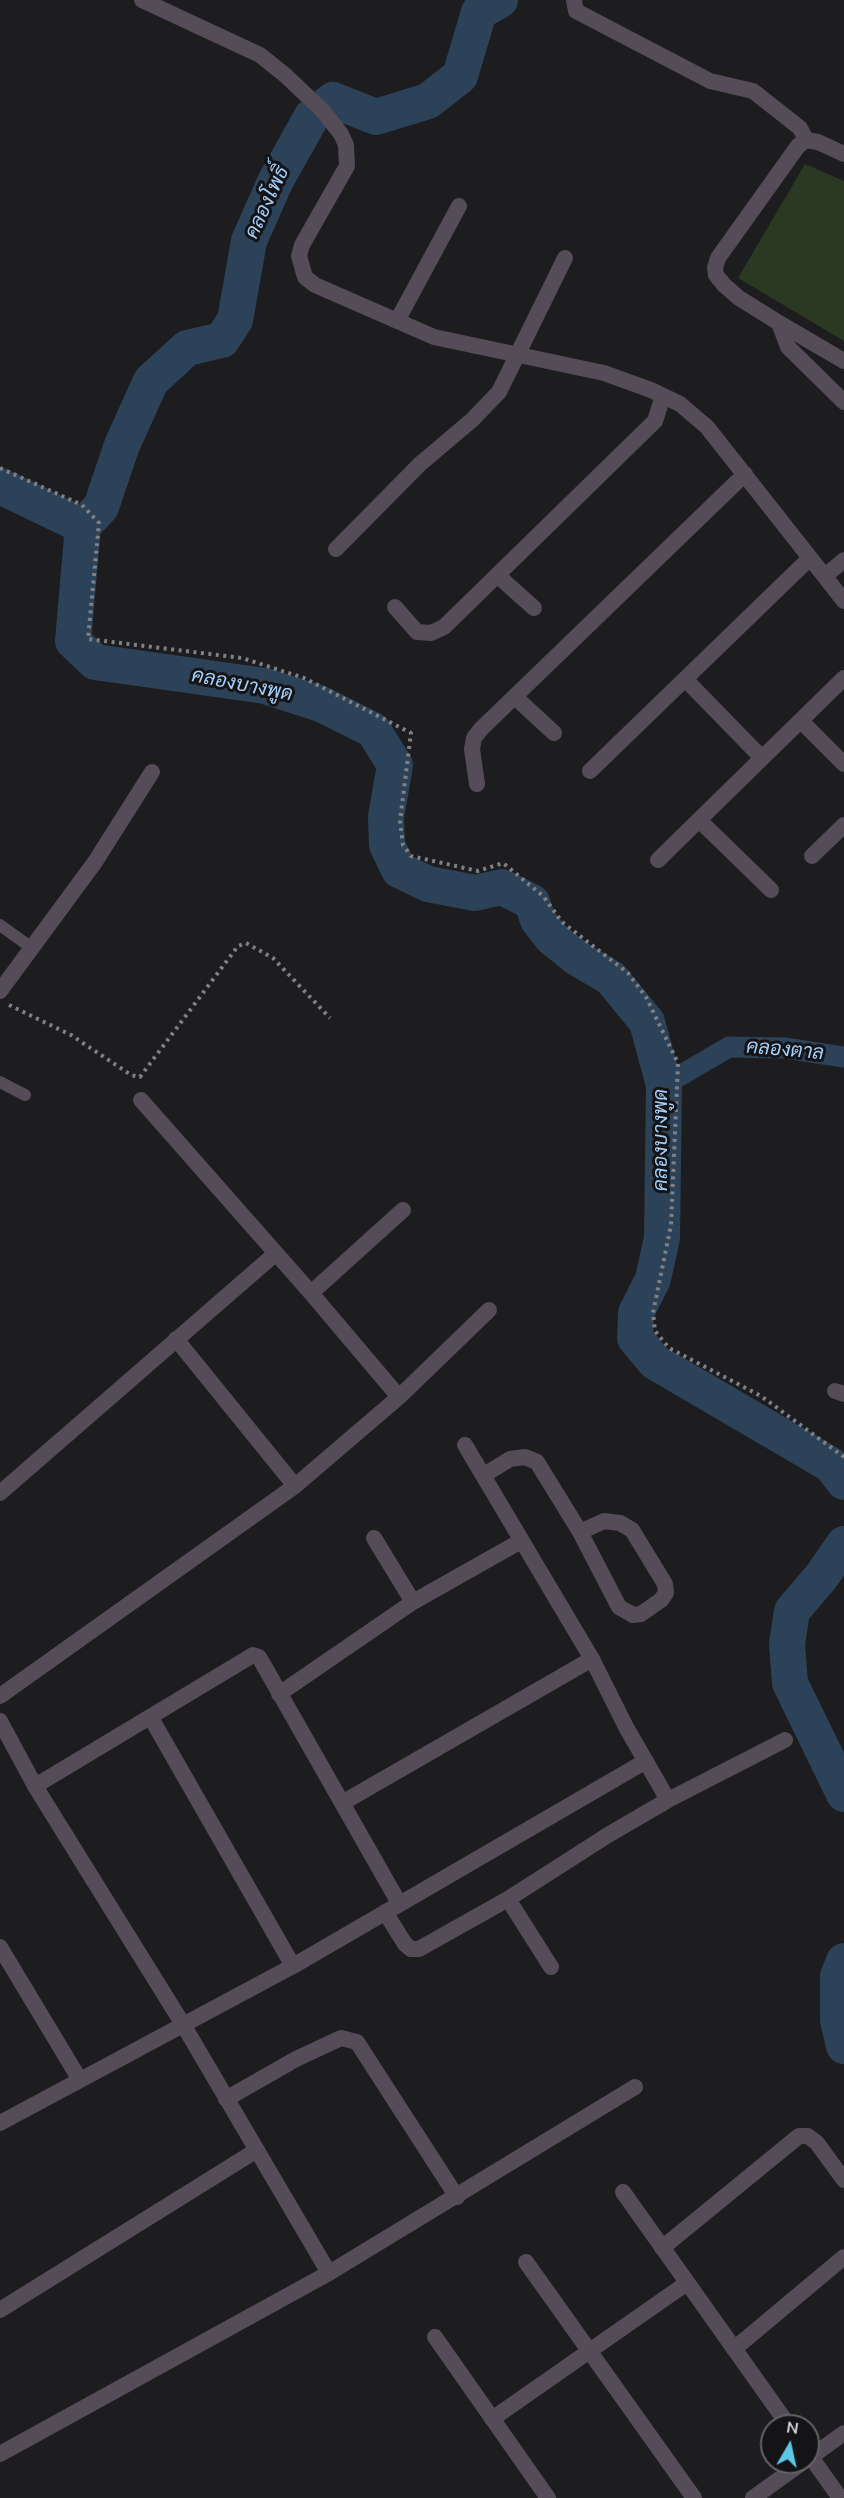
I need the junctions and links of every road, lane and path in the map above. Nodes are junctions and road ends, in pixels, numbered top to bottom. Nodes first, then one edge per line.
1 (142, 0) edge
2 (574, 0) edge
3 (806, 140) junction
4 (844, 154) edge
5 (459, 206) dead end
6 (565, 258) dead end
7 (398, 321) junction
8 (779, 323) junction
9 (515, 355) junction
10 (844, 361) edge
11 (663, 396) junction
12 (844, 402) edge
13 (0, 468) edge
14 (745, 474) junction
15 (336, 549) dead end
16 (810, 558) junction
17 (844, 560) edge
18 (498, 575) junction
19 (825, 576) junction
20 (844, 601) edge
21 (395, 607) dead end
22 (534, 608) dead end
23 (844, 678) edge
24 (685, 679) junction
25 (514, 697) junction
26 (801, 721) junction
27 (554, 733) dead end
28 (762, 758) junction
29 (844, 764) edge
30 (590, 771) dead end
31 (152, 772) dead end
32 (477, 784) dead end
33 (699, 820) junction
34 (844, 825) edge
35 (812, 856) dead end
36 (658, 860) dead end
37 (771, 890) dead end
38 (0, 925) edge
39 (32, 948) junction
40 (0, 991) edge
41 (0, 1001) edge
42 (330, 1018) dead end
43 (0, 1082) edge
44 (24, 1095) dead end
45 (141, 1100) dead end
46 (403, 1210) dead end
47 (275, 1254) junction
48 (311, 1293) junction
49 (489, 1310) dead end
50 (176, 1339) junction
51 (399, 1397) junction
52 (465, 1445) dead end
53 (844, 1457) edge
54 (484, 1475) junction
55 (295, 1486) junction
56 (0, 1493) edge
57 (580, 1532) junction
58 (374, 1538) dead end
59 (521, 1540) junction
60 (413, 1602) junction
61 (592, 1659) junction
62 (279, 1694) junction
63 (0, 1696) edge
64 (151, 1718) junction
65 (0, 1721) edge
66 (786, 1740) dead end
67 (646, 1761) junction
68 (35, 1786) junction
69 (668, 1800) junction
70 (342, 1803) junction
71 (508, 1899) junction
72 (392, 1908) junction
73 (0, 1947) edge
74 (293, 1966) junction
75 (551, 1967) dead end
76 (184, 2026) junction
77 (80, 2080) junction
78 (635, 2087) dead end
79 (226, 2098) junction
80 (0, 2123) edge
81 (257, 2150) junction
82 (844, 2180) edge
83 (623, 2192) dead end
84 (457, 2197) junction
85 (662, 2248) junction
86 (844, 2257) edge
87 (526, 2262) dead end
88 (329, 2273) junction
89 (687, 2283) junction
90 (0, 2310) edge
91 (435, 2337) dead end
92 (734, 2349) junction
93 (589, 2350) junction
94 (780, 2414) edge
95 (492, 2419) junction
96 (844, 2433) edge
97 (820, 2449) edge
98 (0, 2454) edge
99 (785, 2474) edge
100 (820, 2474) edge
101 (548, 2498) edge
102 (694, 2498) edge
103 (753, 2498) edge
104 (840, 2498) edge

1 - 7 street
2 - 3 street
3 - 4 street
3 - 8 street
5 - 7 street
6 - 9 street
7 - 9 street
8 - 10 street
8 - 12 street
9 - 11 street
9 - 15 street
11 - 14 street
11 - 18 street
13 - 53 path
14 - 16 street
14 - 25 street
16 - 19 street
16 - 24 street
17 - 19 street
18 - 21 street
18 - 22 street
19 - 20 street
23 - 26 street
24 - 28 street
24 - 30 street
25 - 27 street
25 - 32 street
26 - 28 street
26 - 29 street
28 - 33 street
31 - 39 street
33 - 36 street
33 - 37 street
34 - 35 street
38 - 39 lane
39 - 40 street
41 - 42 path
43 - 44 lane
45 - 47 street
46 - 48 street
47 - 48 street
47 - 50 street
48 - 51 street
49 - 51 street
50 - 55 street
50 - 56 street
51 - 55 street
52 - 54 street
54 - 57 street
54 - 59 street
55 - 63 street
57 - 57 street
58 - 60 street
59 - 60 street
59 - 61 street
60 - 62 street
61 - 67 street
61 - 70 street
62 - 64 street
62 - 70 street
64 - 68 street
64 - 74 street
65 - 68 street
66 - 69 street
67 - 69 street
67 - 72 street
68 - 76 street
69 - 71 street
70 - 72 street
71 - 72 street
71 - 75 street
72 - 74 street
73 - 77 street
74 - 76 street
76 - 77 street
76 - 79 street
77 - 80 street
78 - 84 street
79 - 81 street
79 - 84 street
81 - 88 street
81 - 90 street
82 - 85 street
83 - 85 street
84 - 88 street
85 - 89 street
86 - 92 street
87 - 93 street
88 - 98 street
89 - 92 street
89 - 93 street
91 - 95 street
92 - 94 street
93 - 95 street
93 - 102 street
95 - 101 street
96 - 97 street
99 - 103 street
100 - 104 street

